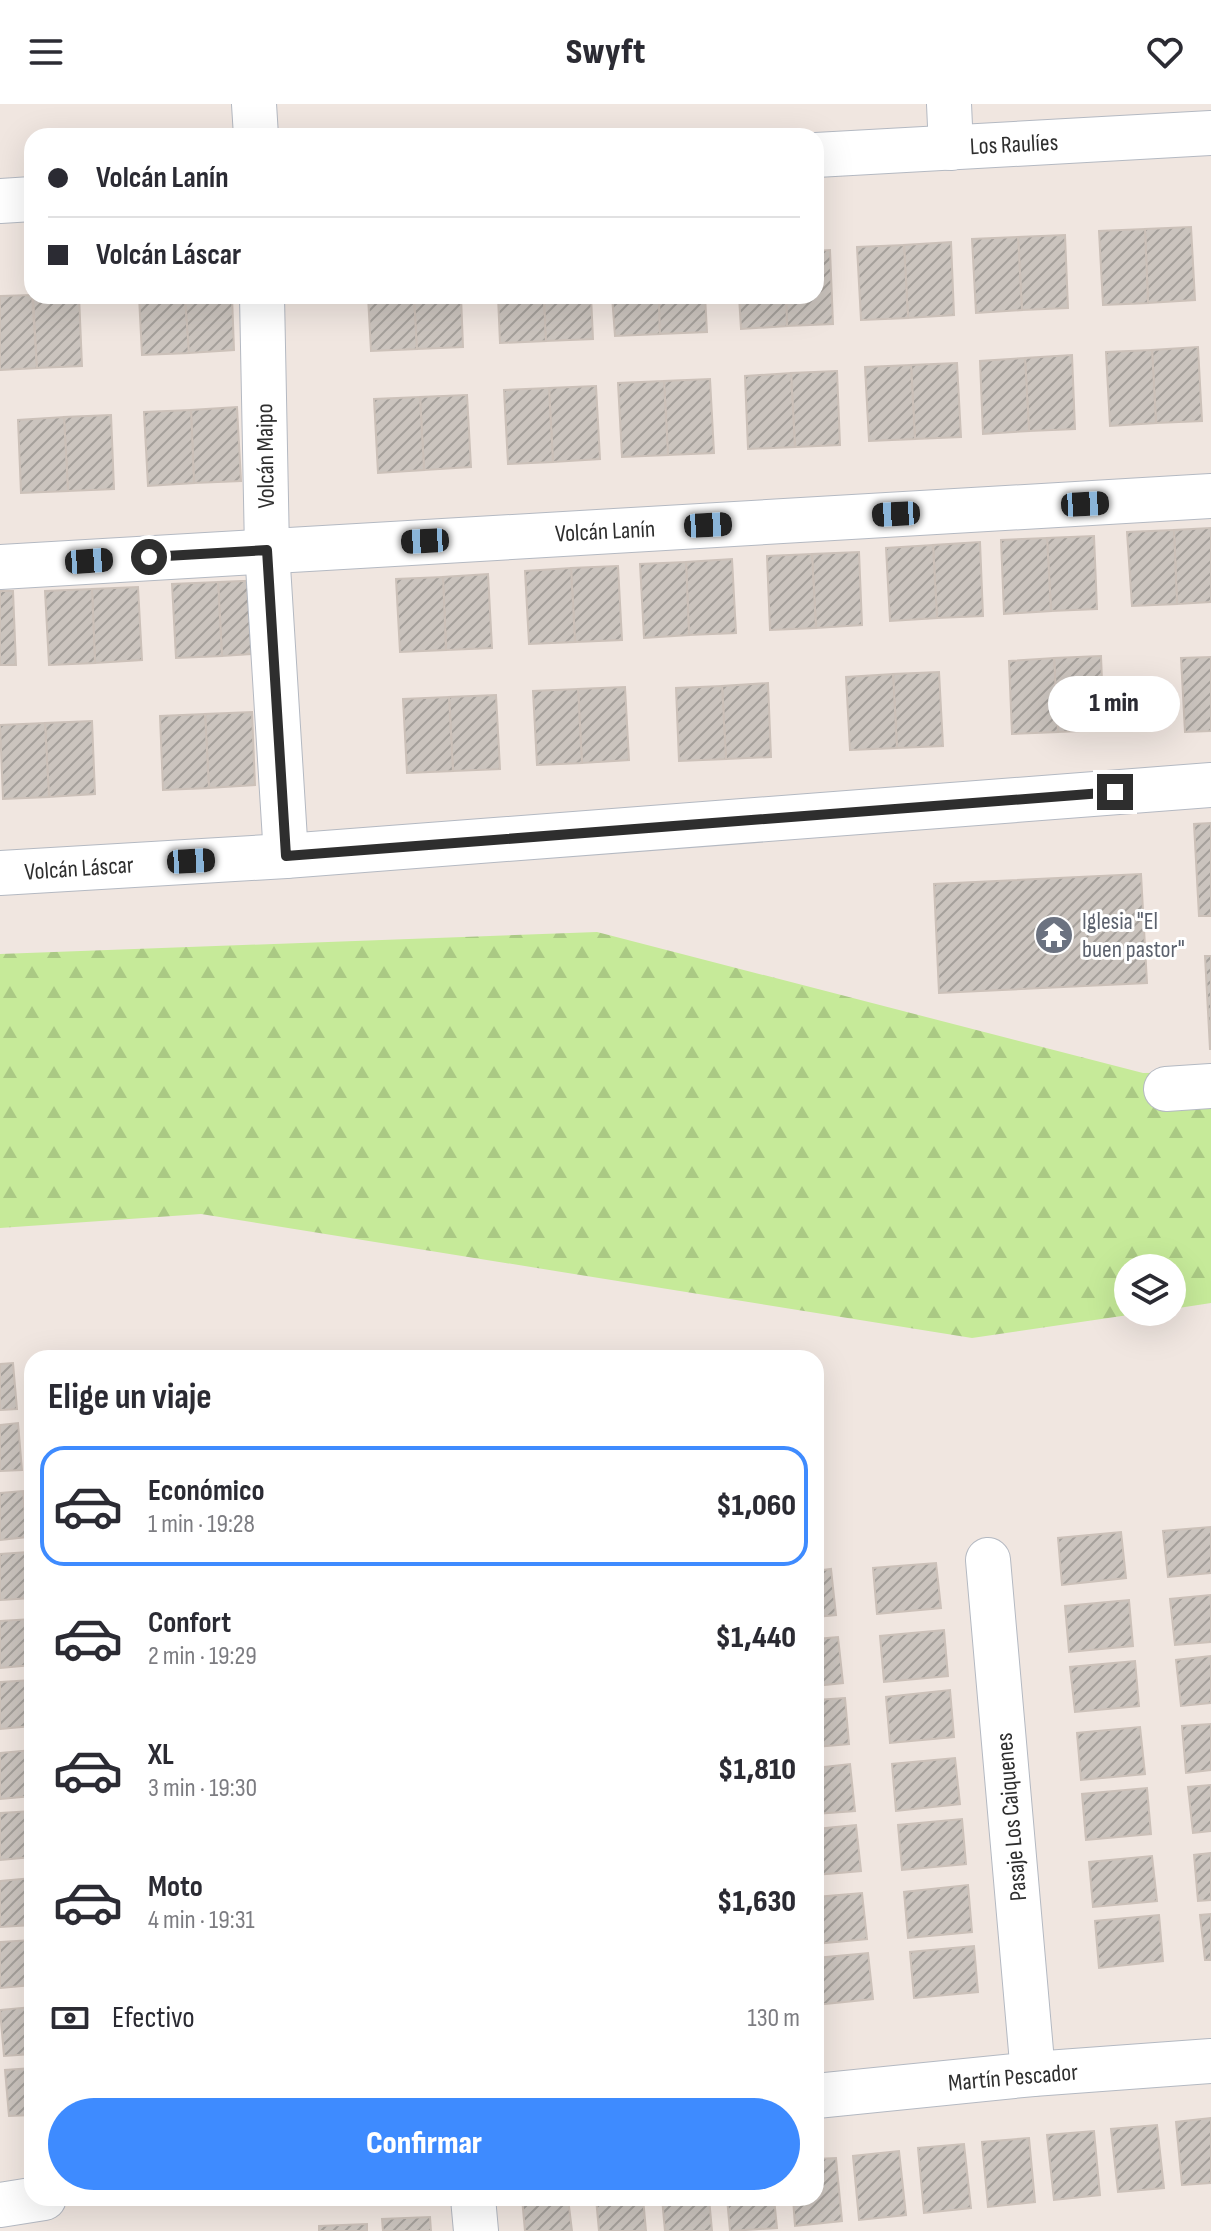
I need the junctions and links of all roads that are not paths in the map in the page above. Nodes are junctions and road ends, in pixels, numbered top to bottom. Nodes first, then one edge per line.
1 (254, 104) edge
2 (949, 104) edge
3 (256, 128) edge
4 (1211, 133) edge
5 (951, 148) junction
6 (824, 155) edge
7 (24, 200) edge
8 (0, 201) edge
9 (262, 304) edge
10 (1211, 496) edge
11 (267, 550) junction
12 (0, 567) edge
13 (1211, 785) edge
14 (286, 856) junction
15 (0, 873) edge
16 (1211, 1086) edge
17 (1166, 1089) dead end
18 (988, 1560) dead end
19 (1211, 2061) edge
20 (1033, 2074) junction
21 (824, 2095) edge
22 (24, 2201) edge
23 (0, 2205) edge
24 (474, 2206) edge
25 (476, 2231) edge

1 - 3 street
2 - 5 street
4 - 5 street, Los Raulíes
5 - 6 street, Los Raulíes
7 - 8 street
9 - 11 street, Volcán Maipo
10 - 11 street, Volcán Lanín
11 - 12 street, Volcán Lanín
11 - 14 street, Volcán Maipo
13 - 14 street, Volcán Láscar
14 - 15 street, Volcán Láscar
16 - 17 street
18 - 20 street, Pasaje Los Caiquenes
19 - 20 street, Martín Pescador
20 - 21 street, Martín Pescador
22 - 23 street
24 - 25 street

